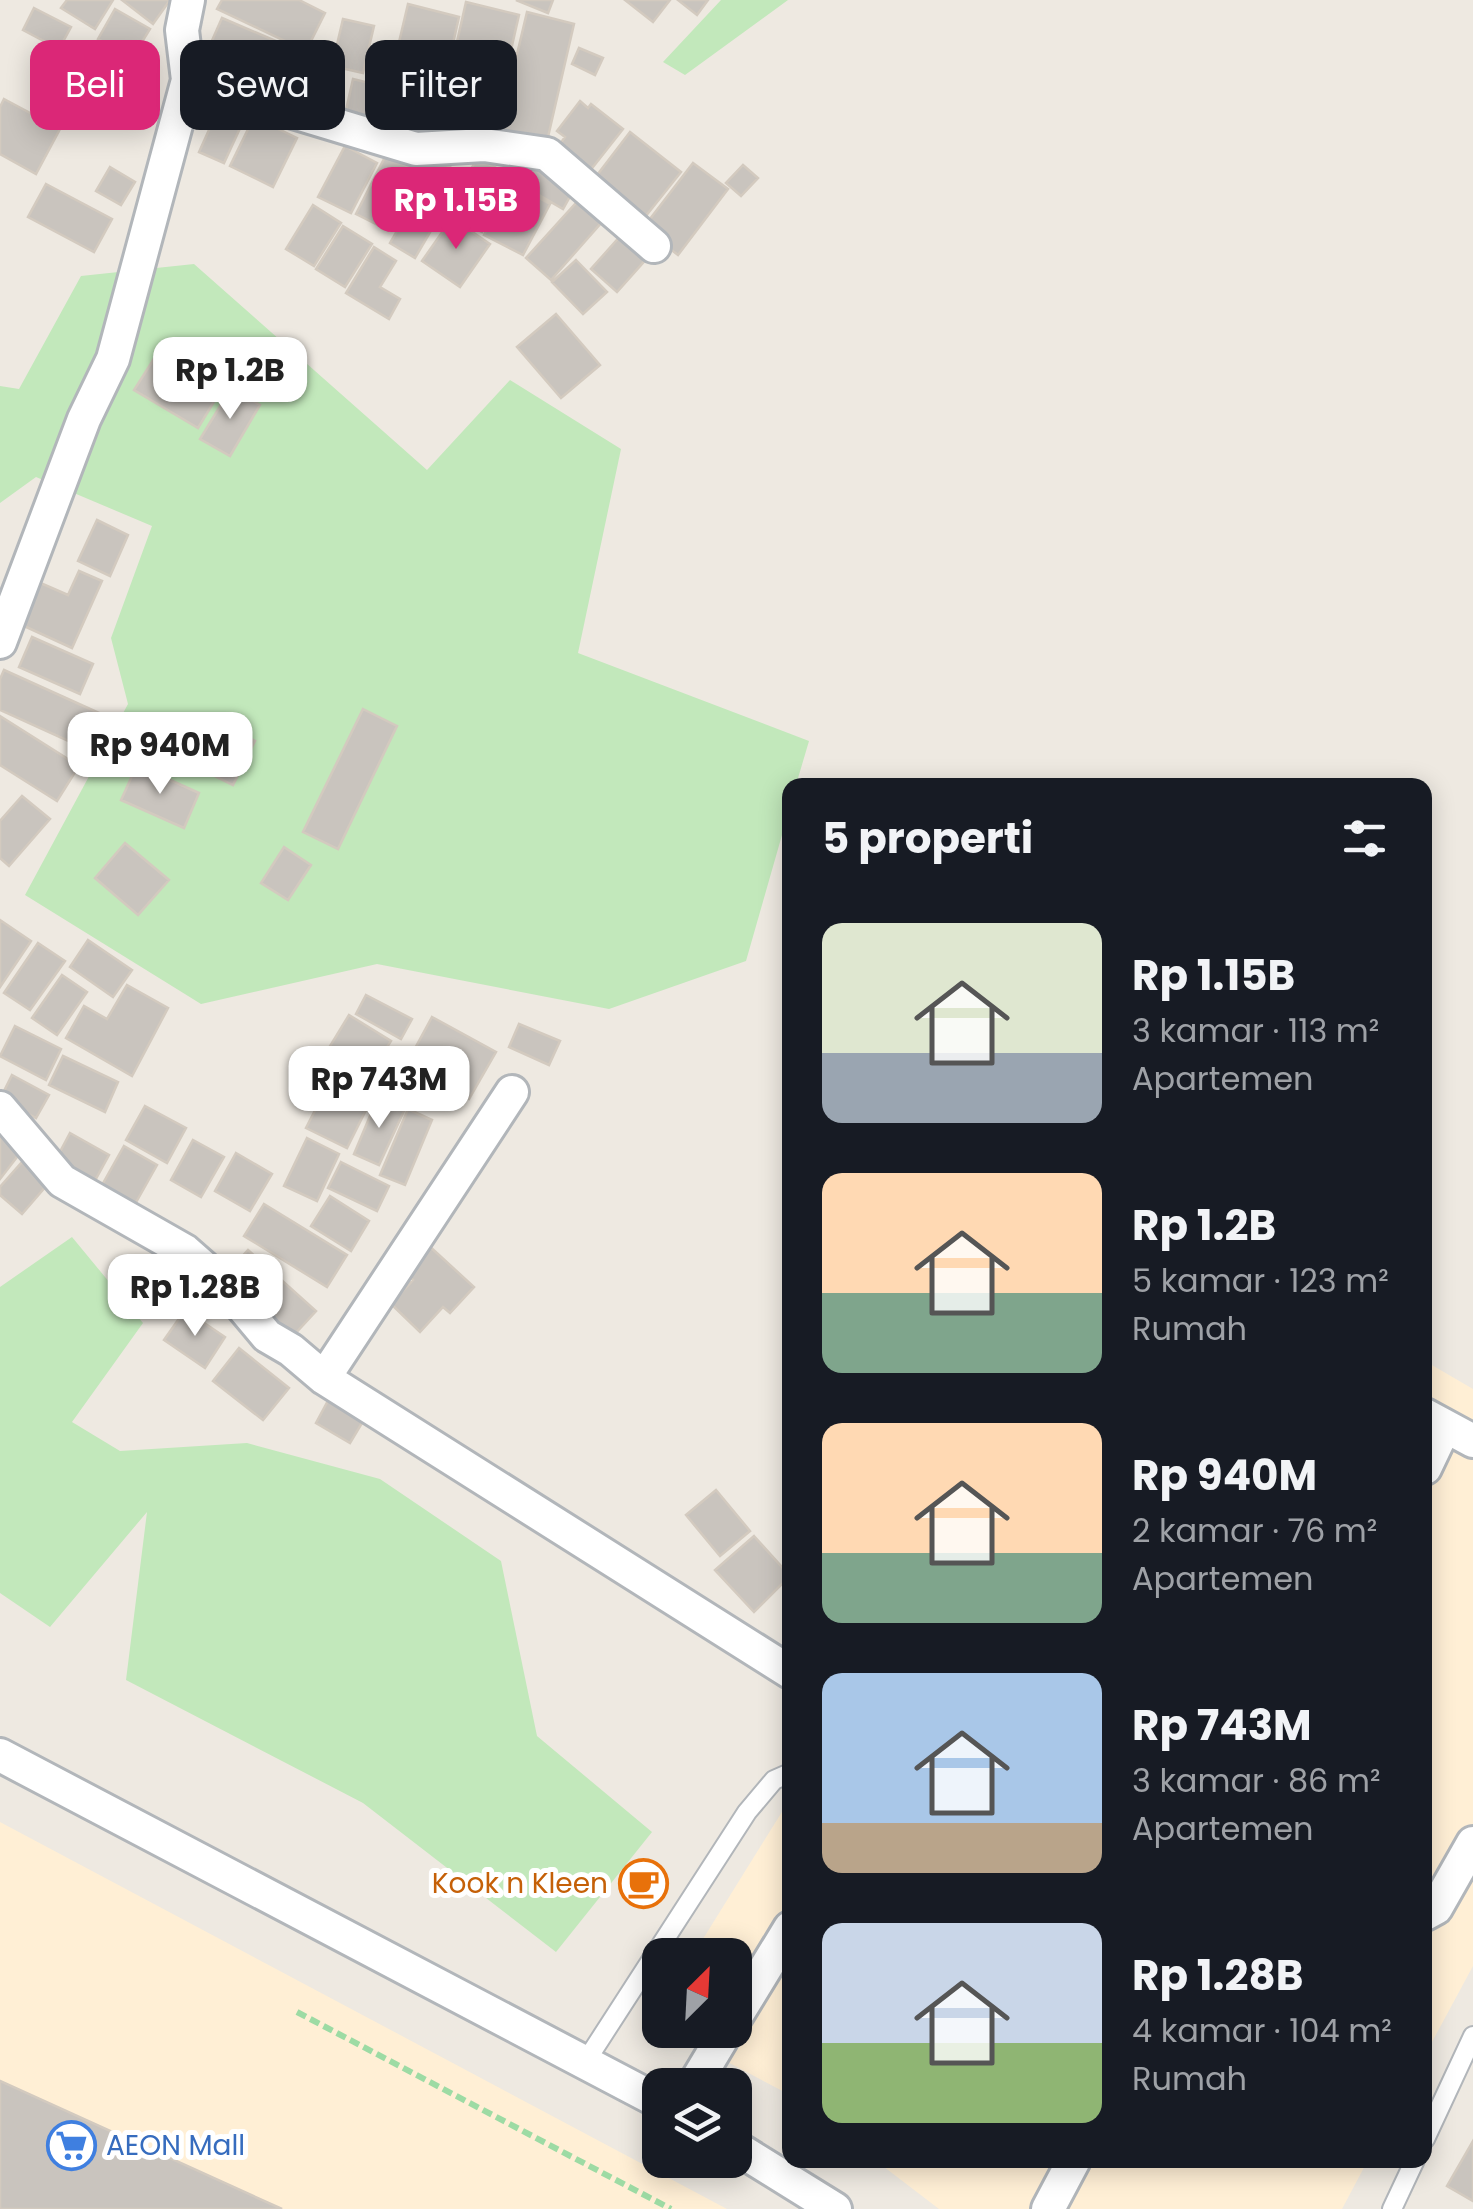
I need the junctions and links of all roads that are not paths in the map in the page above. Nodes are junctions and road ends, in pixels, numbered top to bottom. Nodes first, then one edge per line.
1 (188, 0) edge
2 (183, 40) edge
3 (180, 103) edge
4 (345, 127) edge
5 (654, 246) dead end
6 (0, 642) edge
7 (512, 1092) dead end
8 (0, 1108) edge
9 (324, 1378) junction
10 (1448, 1427) edge
11 (1432, 1456) edge
12 (782, 1667) edge
13 (0, 1755) edge
14 (782, 1776) edge
15 (1473, 1843) edge
16 (1432, 1913) edge
17 (782, 1941) edge
18 (752, 1990) edge
19 (1473, 2037) edge
20 (586, 2061) junction
21 (642, 2092) edge
22 (1432, 2123) edge
23 (752, 2158) edge
24 (1070, 2168) edge
25 (1411, 2168) edge
26 (835, 2209) edge
27 (1048, 2209) edge
28 (1392, 2209) edge

1 - 2 street
3 - 6 street
4 - 5 street
7 - 9 street
8 - 9 street
9 - 12 street
10 - 11 street
13 - 20 street
14 - 20 lane
15 - 16 street
17 - 18 street
19 - 22 lane
20 - 21 street
23 - 26 street
24 - 27 street
25 - 28 lane

